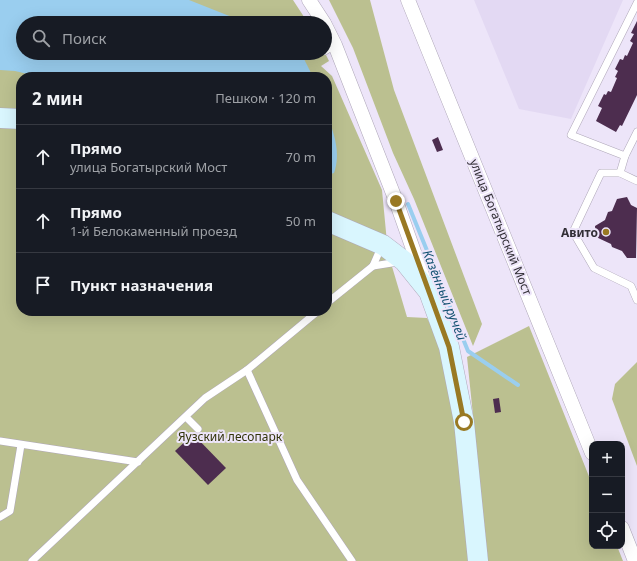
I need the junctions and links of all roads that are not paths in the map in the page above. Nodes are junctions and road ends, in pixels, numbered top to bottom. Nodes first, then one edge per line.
1 (309, 0) edge
2 (408, 0) edge
3 (637, 3) edge
4 (320, 16) edge
5 (332, 53) edge
6 (0, 118) edge
7 (16, 119) edge
8 (637, 132) edge
9 (625, 156) junction
10 (620, 173) junction
11 (637, 181) edge
12 (332, 223) edge
13 (382, 245) junction
14 (404, 261) junction
15 (373, 266) junction
16 (429, 292) junction
17 (332, 299) edge
18 (637, 300) edge
19 (312, 316) edge
20 (247, 370) junction
21 (186, 417) junction
22 (198, 429) dead end
23 (0, 441) edge
24 (21, 445) junction
25 (589, 446) edge
26 (138, 462) junction
27 (0, 517) edge
28 (625, 533) edge
29 (632, 546) edge
30 (32, 561) edge
31 (352, 561) edge
32 (478, 561) edge
33 (635, 561) edge

1 - 4 street
2 - 25 street, улица Богатырский Мост
3 - 9 lane
5 - 16 street
6 - 7 street
8 - 9 lane
9 - 10 lane
10 - 11 lane
10 - 18 lane
12 - 13 street
13 - 14 street
13 - 15 lane
14 - 15 lane
14 - 16 street
15 - 17 lane
16 - 32 street
19 - 20 lane
20 - 21 lane
20 - 31 lane
21 - 22 lane
21 - 26 lane
23 - 24 lane
24 - 26 lane
24 - 27 lane
26 - 30 lane
28 - 29 street
29 - 33 street

